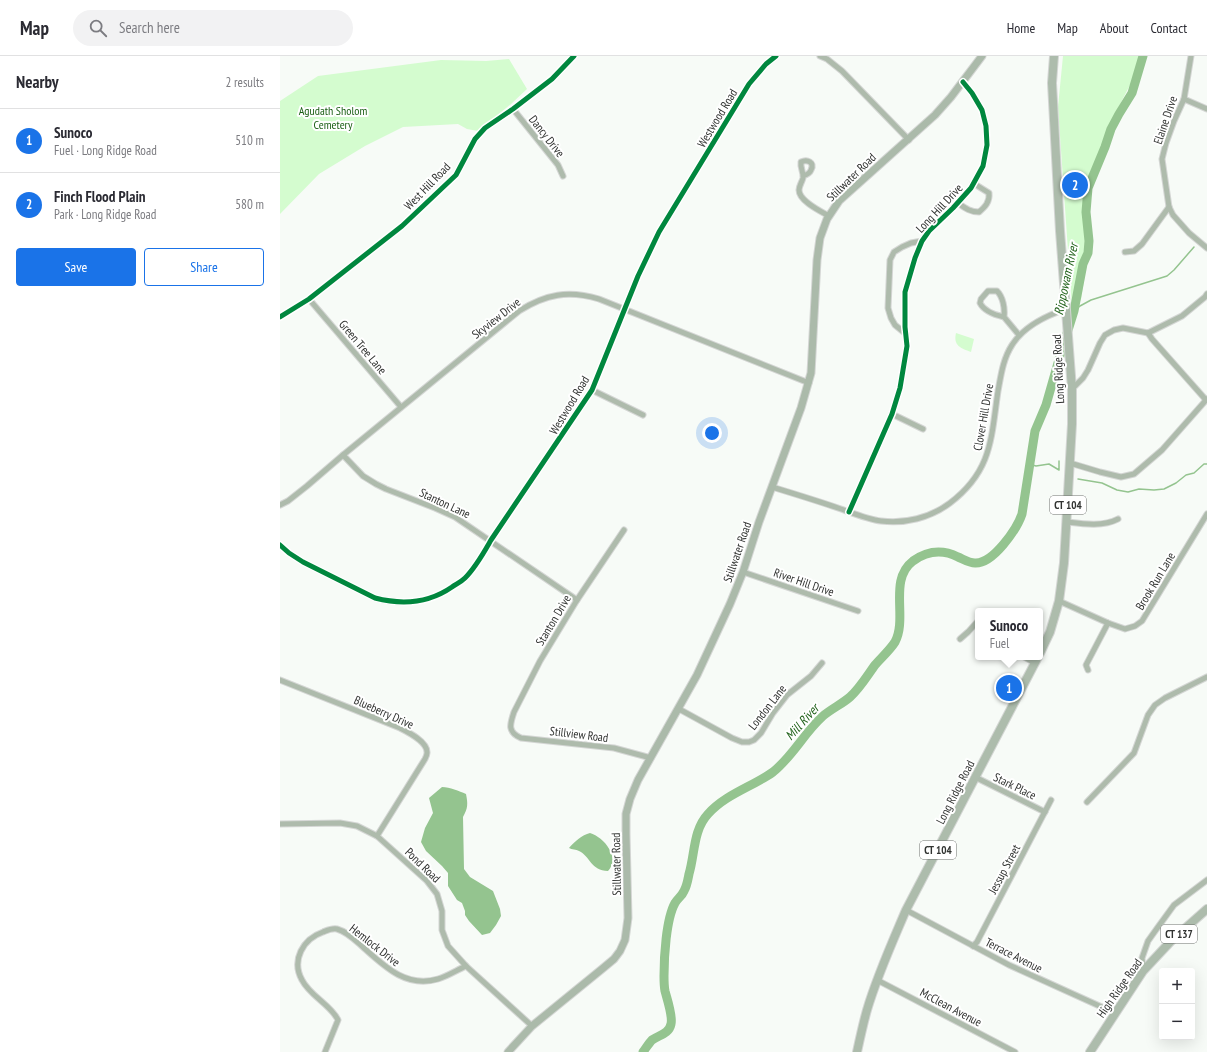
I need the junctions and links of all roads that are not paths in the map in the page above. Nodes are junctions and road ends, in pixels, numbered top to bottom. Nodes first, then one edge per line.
1 (574, 56) edge
2 (776, 56) edge
3 (820, 56) edge
4 (982, 56) edge
5 (1054, 56) edge
6 (1191, 56) edge
7 (963, 82) junction
8 (1184, 99) junction
9 (513, 109) junction
10 (1207, 109) edge
11 (909, 140) junction
12 (563, 176) dead end
13 (803, 176) dead end
14 (973, 183) junction
15 (958, 203) junction
16 (1169, 206) junction
17 (829, 216) junction
18 (922, 241) junction
19 (1207, 248) edge
20 (1125, 252) dead end
21 (1207, 294) edge
22 (309, 299) junction
23 (625, 308) junction
24 (1066, 309) junction
25 (280, 317) edge
26 (1004, 317) junction
27 (1148, 333) junction
28 (906, 334) junction
29 (1019, 335) junction
30 (809, 383) junction
31 (1072, 389) junction
32 (592, 390) junction
33 (1206, 400) edge
34 (401, 407) junction
35 (892, 414) junction
36 (643, 415) dead end
37 (923, 429) dead end
38 (343, 455) junction
39 (1070, 463) junction
40 (772, 487) junction
41 (280, 505) edge
42 (849, 512) junction
43 (1207, 514) edge
44 (1118, 519) dead end
45 (1067, 522) junction
46 (624, 530) dead end
47 (491, 540) junction
48 (280, 545) edge
49 (743, 572) junction
50 (577, 600) junction
51 (1059, 602) junction
52 (858, 611) dead end
53 (1108, 623) junction
54 (975, 624) edge
55 (960, 639) dead end
56 (1043, 647) edge
57 (1037, 660) edge
58 (822, 662) dead end
59 (1088, 670) dead end
60 (1207, 677) edge
61 (280, 680) edge
62 (679, 709) junction
63 (510, 727) joint
64 (651, 758) junction
65 (975, 777) junction
66 (1051, 800) dead end
67 (1087, 802) dead end
68 (1045, 812) junction
69 (280, 824) edge
70 (377, 836) junction
71 (1207, 880) edge
72 (1207, 909) edge
73 (906, 910) junction
74 (974, 946) junction
75 (466, 966) junction
76 (1143, 971) junction
77 (877, 980) junction
78 (1115, 1014) junction
79 (532, 1026) junction
80 (325, 1052) edge
81 (508, 1052) edge
82 (857, 1052) edge
83 (1015, 1052) edge
84 (1090, 1052) edge

1 - 9 street, West Hill Road
2 - 23 street, Westwood Road
3 - 11 street
4 - 7 main road, Stillwater Road
5 - 24 main road, Long Ridge Road / CT 104
6 - 8 street, Elaine Drive
7 - 11 main road, Stillwater Road
7 - 14 street, Long Hill Drive
8 - 10 street
8 - 16 street, Elaine Drive
9 - 12 street, Dancy Drive
9 - 22 street, West Hill Road
11 - 17 main road, Stillwater Road
13 - 17 street
14 - 15 street, Long Hill Drive
14 - 15 street, Long Hill Drive
15 - 18 street, Long Hill Drive
16 - 19 street, Elaine Drive
16 - 20 street
17 - 30 main road, Stillwater Road
18 - 28 street, Long Hill Drive
18 - 28 street, Long Hill Drive
21 - 27 street
22 - 25 street, West Hill Road
22 - 34 street, Green Tree Lane
23 - 30 street, Skyview Drive
23 - 32 street, Westwood Road
23 - 34 street, Skyview Drive
24 - 29 street, Clover Hill Drive
24 - 31 main road, Long Ridge Road / CT 104
26 - 26 street
26 - 29 street
27 - 31 street
27 - 33 street
28 - 35 street, Long Hill Drive
29 - 42 street, Clover Hill Drive
30 - 40 main road, Stillwater Road
31 - 39 main road, Long Ridge Road / CT 104
32 - 36 street
32 - 47 street, Westwood Road
33 - 39 street
34 - 38 street, Skyview Drive
35 - 37 street
35 - 42 street, Long Hill Drive
38 - 41 street, Skyview Drive
38 - 47 street, Stanton Lane
39 - 45 main road, Long Ridge Road / CT 104
40 - 42 street, Clover Hill Drive
40 - 49 main road, Stillwater Road
43 - 53 street, Brook Run Lane
44 - 45 street
45 - 51 main road, Long Ridge Road / CT 104
46 - 50 street, Stanton Drive
47 - 48 street, Westwood Road
47 - 50 street, Stanton Lane
49 - 52 street, River Hill Drive
49 - 62 main road, Stillwater Road
50 - 63 street, Stanton Drive
51 - 53 street, Brook Run Lane
51 - 56 main road, Long Ridge Road / CT 104
53 - 59 street
54 - 55 street
57 - 65 main road, Long Ridge Road / CT 104
58 - 62 street, London Lane
60 - 67 street
61 - 70 street, Blueberry Drive
62 - 64 main road, Stillwater Road
63 - 64 street, Stillview Road
64 - 79 main road, Stillwater Road
65 - 68 street, Stark Place
65 - 73 main road, Long Ridge Road / CT 104
66 - 68 street, Jessup Street
68 - 74 street, Jessup Street
69 - 70 street, Pond Road
70 - 75 street, Pond Road
71 - 76 street
72 - 76 main road, High Ridge Road / CT 137
73 - 74 street, Terrace Avenue
73 - 77 main road, Long Ridge Road / CT 104
74 - 78 street, Terrace Avenue
75 - 79 street, Pond Road
75 - 80 street, Hemlock Drive
76 - 78 main road, High Ridge Road / CT 137
77 - 82 main road, Long Ridge Road / CT 104
77 - 83 street, McClean Avenue
78 - 84 main road, High Ridge Road / CT 137
79 - 81 main road, Stillwater Road

